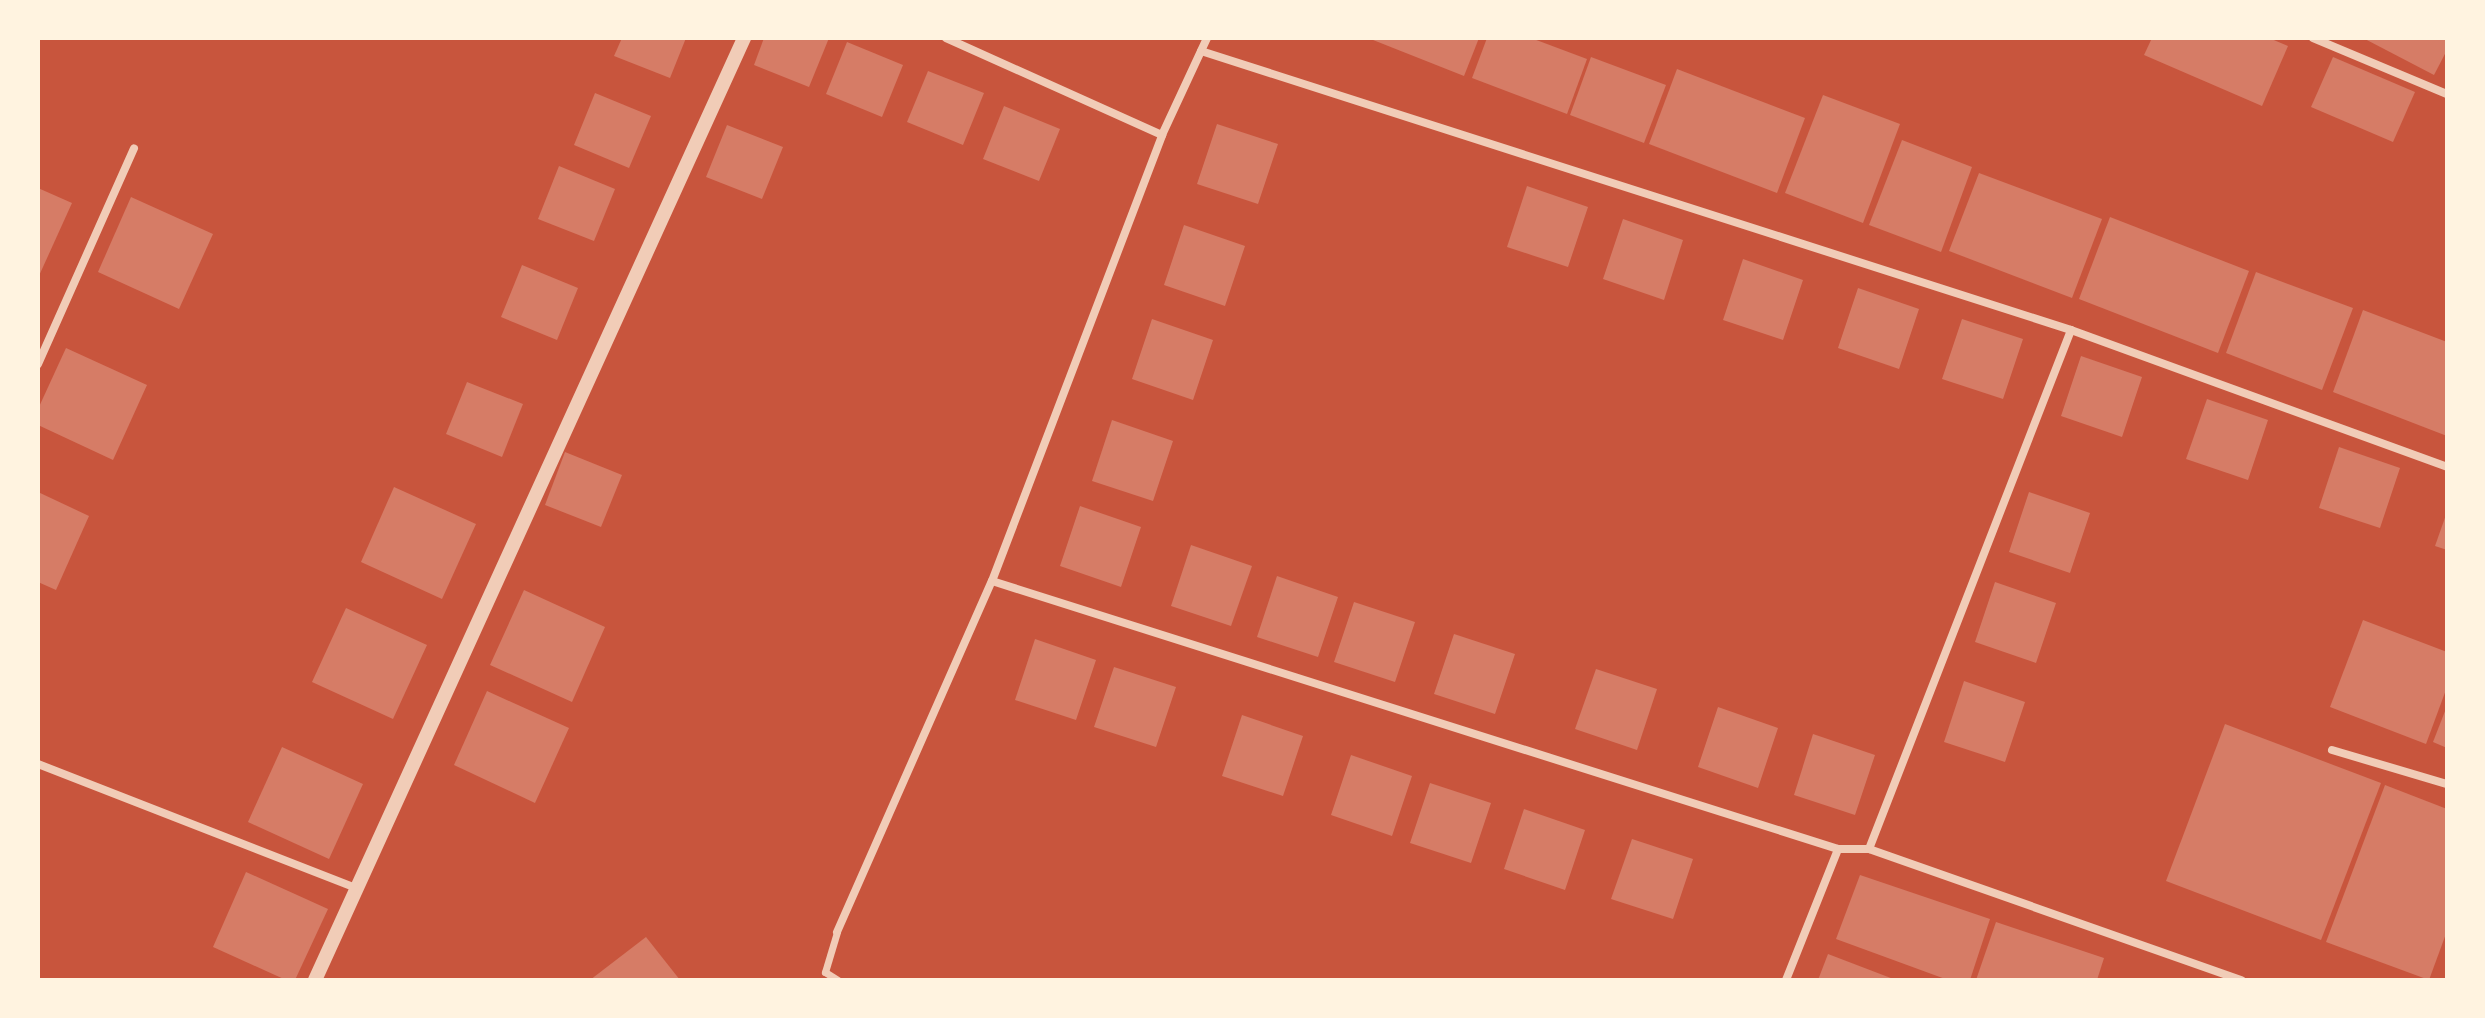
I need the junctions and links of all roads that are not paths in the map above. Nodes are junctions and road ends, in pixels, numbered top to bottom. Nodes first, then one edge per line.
1 (744, 38) edge
2 (946, 38) edge
3 (1207, 38) edge
4 (2313, 38) edge
5 (1201, 51) junction
6 (2447, 94) edge
7 (1162, 135) junction
8 (134, 148) dead end
9 (2071, 330) junction
10 (38, 364) edge
11 (2447, 467) edge
12 (992, 581) junction
13 (2332, 750) dead end
14 (38, 764) edge
15 (2447, 784) edge
16 (1838, 849) junction
17 (1869, 849) junction
18 (356, 888) junction
19 (837, 932) joint
20 (315, 980) edge
21 (838, 980) edge
22 (1786, 980) edge
23 (2242, 980) edge

1 - 18 street
2 - 7 street
3 - 5 street
4 - 6 street
5 - 7 street
5 - 9 street
7 - 12 street
8 - 10 street
9 - 11 street
9 - 17 street
12 - 16 street
12 - 19 street
13 - 15 street
14 - 18 street
16 - 17 street
16 - 22 street
17 - 23 street
18 - 20 street
19 - 21 street

